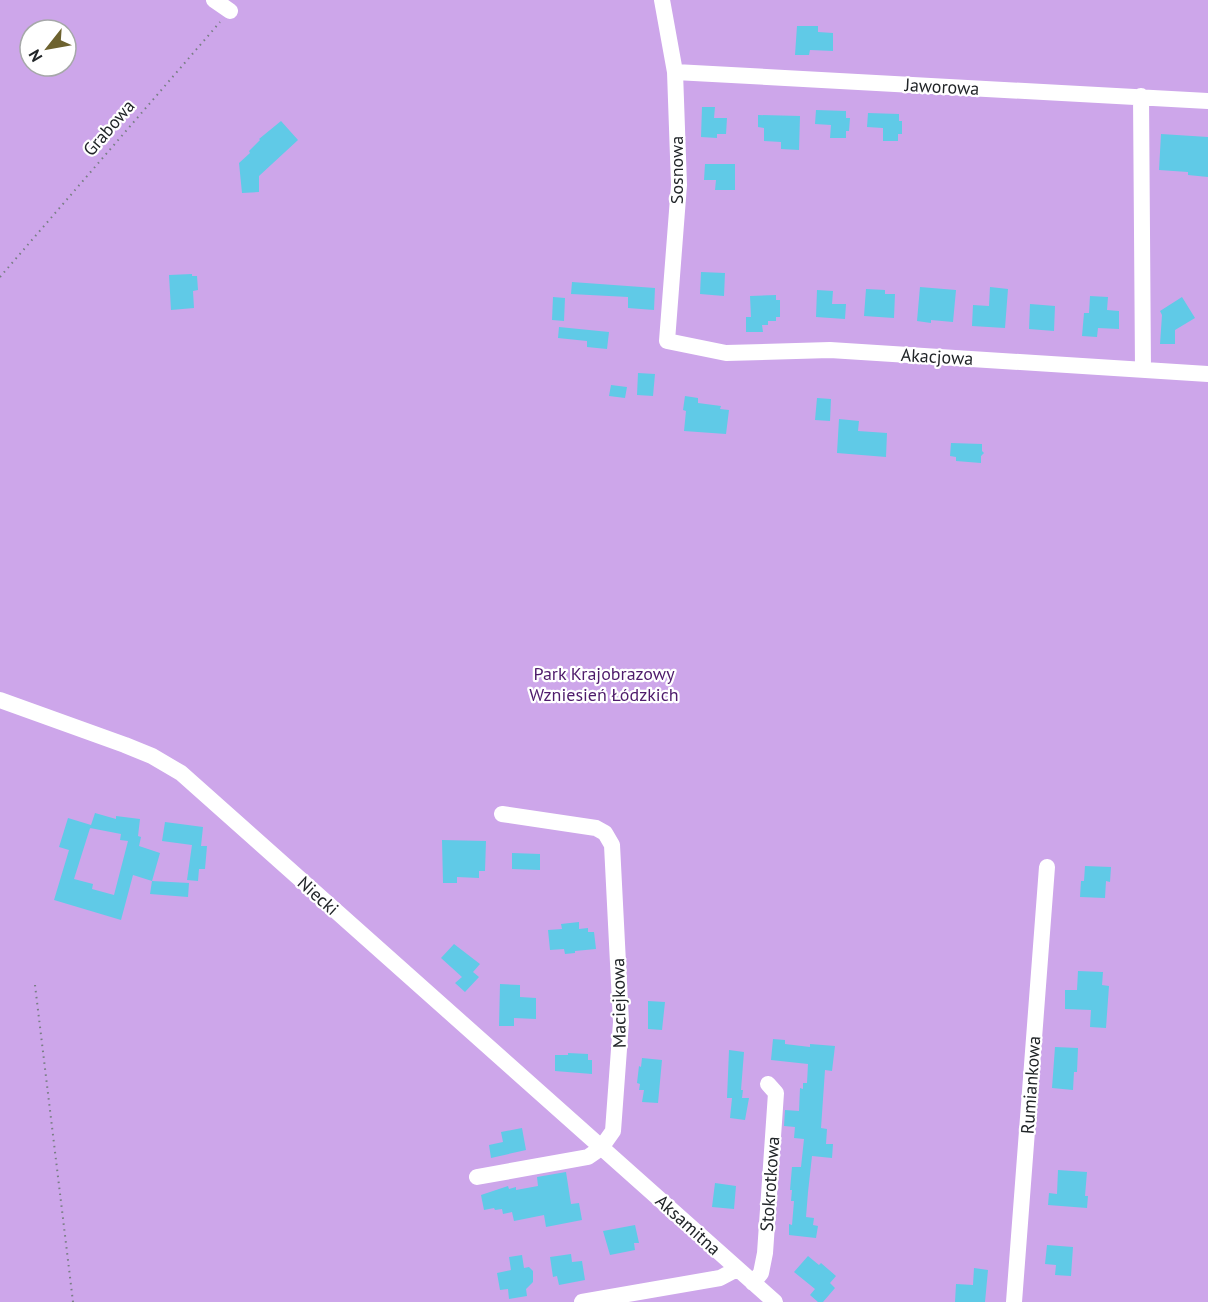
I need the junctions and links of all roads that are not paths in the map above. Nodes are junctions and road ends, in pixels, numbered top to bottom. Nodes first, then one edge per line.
1 (214, 0) edge
2 (662, 0) edge
3 (230, 11) road end
4 (675, 72) junction
5 (1140, 96) junction
6 (1208, 101) edge
7 (667, 341) joint
8 (1143, 369) junction
9 (1208, 374) edge
10 (0, 700) edge
11 (502, 814) dead end
12 (1047, 867) dead end
13 (768, 1084) dead end
14 (601, 1148) junction
15 (477, 1177) dead end
16 (737, 1269) junction
17 (753, 1283) junction
18 (582, 1302) edge
19 (775, 1302) edge
20 (1014, 1302) edge

1 - 3 street
2 - 4 street, Sosnowa
4 - 5 street, Jaworowa
4 - 7 street, Sosnowa
5 - 6 street, Jaworowa
5 - 8 street
7 - 8 street, Akacjowa
8 - 9 street, Akacjowa
10 - 14 street, Niecki
11 - 14 street, Maciejkowa
12 - 20 street, Rumiankowa
13 - 17 street, Stokrotkowa
14 - 15 street
14 - 16 street, Aksamitna
16 - 17 street, Aksamitna
16 - 18 street
17 - 19 street, Aksamitna

